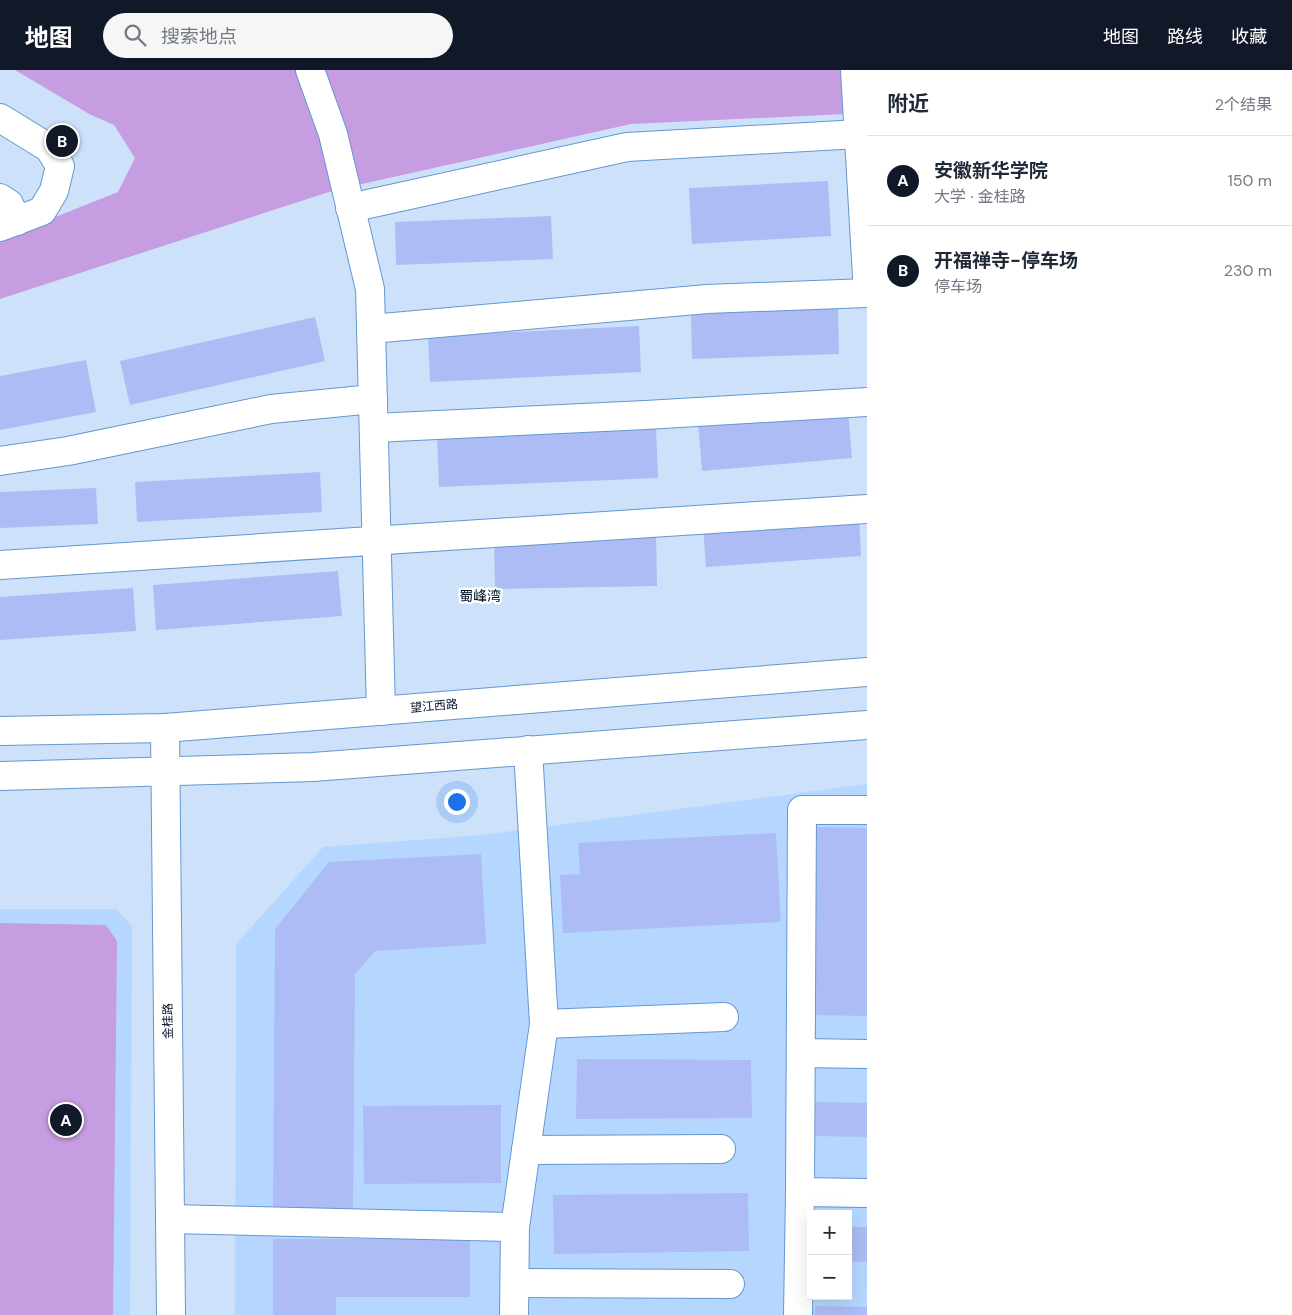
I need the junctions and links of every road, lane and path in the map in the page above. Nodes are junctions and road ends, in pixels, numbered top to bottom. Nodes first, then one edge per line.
1 (310, 70) edge
2 (855, 70) edge
3 (0, 118) edge
4 (859, 134) junction
5 (0, 198) edge
6 (350, 208) junction
7 (8, 224) edge
8 (867, 277) edge
9 (867, 293) edge
10 (371, 329) junction
11 (372, 399) junction
12 (867, 402) edge
13 (374, 428) junction
14 (0, 461) edge
15 (867, 509) edge
16 (377, 542) junction
17 (0, 565) edge
18 (867, 672) edge
19 (381, 710) junction
20 (867, 725) edge
21 (165, 728) junction
22 (0, 731) edge
23 (528, 750) junction
24 (165, 771) junction
25 (0, 776) edge
26 (867, 810) edge
27 (724, 1017) dead end
28 (544, 1024) junction
29 (801, 1054) junction
30 (867, 1054) edge
31 (721, 1149) dead end
32 (526, 1150) junction
33 (800, 1192) junction
34 (867, 1193) edge
35 (170, 1219) junction
36 (515, 1227) junction
37 (515, 1283) junction
38 (730, 1284) dead end
39 (171, 1315) edge
40 (514, 1315) edge
41 (798, 1315) edge

1 - 6 main road
2 - 4 main road
3 - 7 main road
4 - 6 main road
4 - 8 main road
5 - 7 main road
6 - 10 main road
9 - 10 main road
10 - 11 main road
11 - 13 main road
11 - 14 main road
12 - 13 main road
13 - 16 main road
15 - 16 main road
16 - 17 main road
16 - 19 main road
18 - 19 main road, 望江西路
19 - 21 main road, 望江西路
20 - 23 main road
21 - 22 main road, 望江西路
21 - 24 main road, 金桂路
23 - 24 main road
23 - 28 main road
24 - 25 main road
24 - 35 main road, 金桂路
26 - 29 main road
27 - 28 main road
28 - 32 main road
29 - 30 main road
29 - 33 main road
31 - 32 main road
32 - 36 main road
33 - 34 main road
33 - 41 main road
35 - 36 main road
35 - 39 main road, 金桂路
36 - 37 main road
37 - 38 main road
37 - 40 main road

